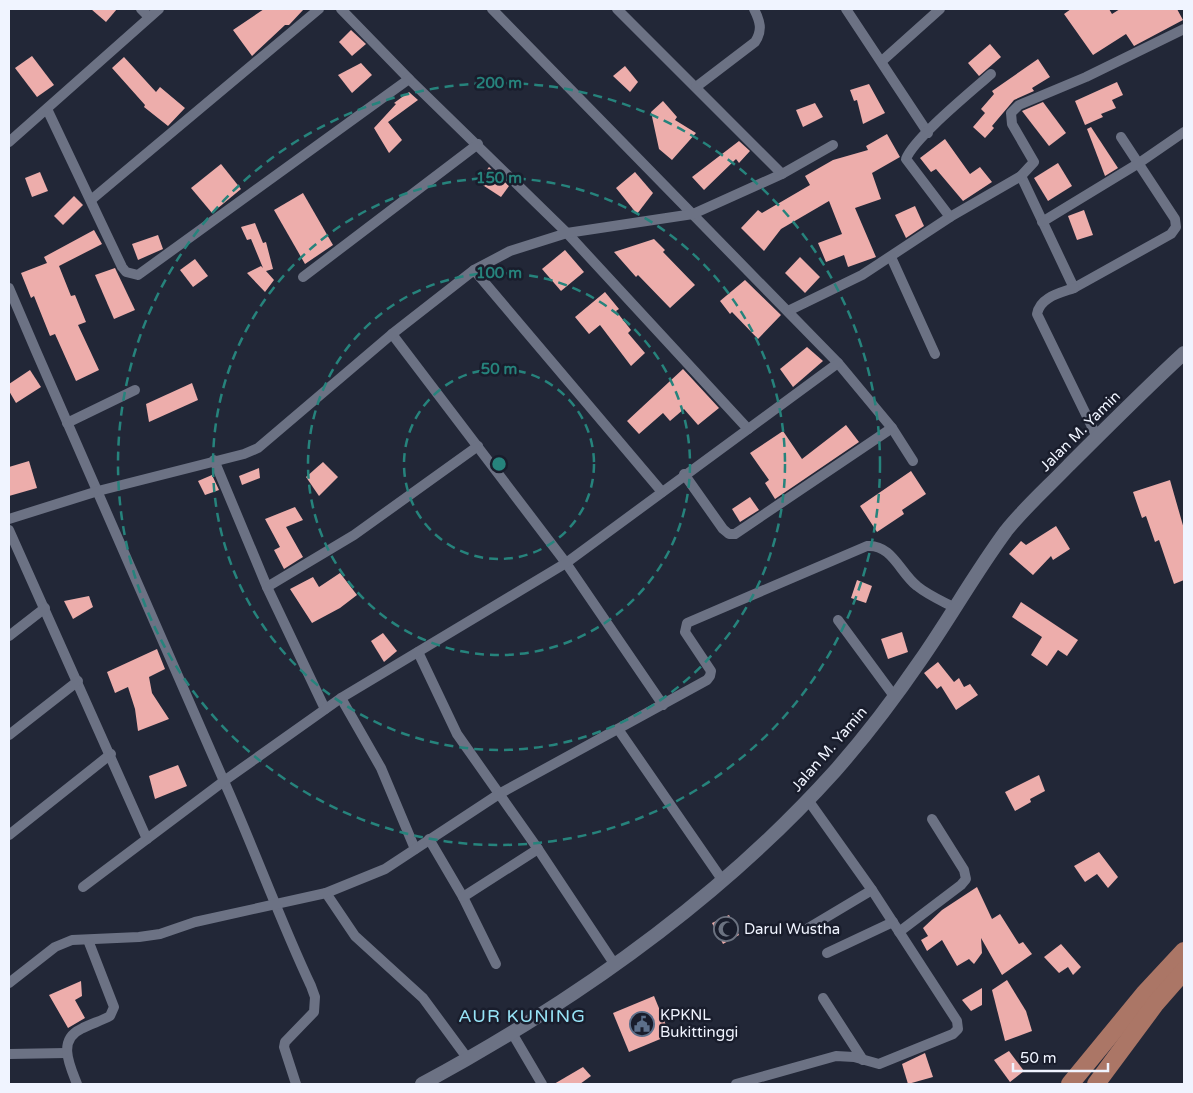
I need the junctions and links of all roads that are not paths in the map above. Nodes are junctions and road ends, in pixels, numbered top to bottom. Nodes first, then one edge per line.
1 (141, 9) edge
2 (159, 9) edge
3 (319, 9) edge
4 (341, 9) edge
5 (492, 9) edge
6 (617, 9) edge
7 (754, 9) edge
8 (846, 9) edge
9 (940, 9) edge
10 (149, 17) junction
11 (1184, 29) edge
12 (882, 61) junction
13 (991, 74) dead end
14 (409, 79) junction
15 (696, 86) junction
16 (47, 109) junction
17 (1184, 132) edge
18 (928, 133) junction
19 (1122, 137) dead end
20 (9, 142) edge
21 (478, 144) junction
22 (833, 146) dead end
23 (1139, 163) junction
24 (782, 174) junction
25 (1021, 176) junction
26 (92, 200) junction
27 (693, 214) junction
28 (950, 218) junction
29 (1042, 222) junction
30 (567, 233) junction
31 (890, 257) junction
32 (474, 270) junction
33 (303, 277) dead end
34 (9, 288) edge
35 (1074, 288) junction
36 (788, 311) junction
37 (392, 334) junction
38 (1184, 352) edge
39 (935, 354) dead end
40 (838, 363) junction
41 (135, 390) dead end
42 (67, 423) junction
43 (892, 428) junction
44 (748, 429) junction
45 (1097, 437) junction
46 (478, 446) junction
47 (214, 460) junction
48 (913, 461) dead end
49 (684, 474) junction
50 (98, 491) junction
51 (662, 492) junction
52 (9, 519) edge
53 (9, 530) edge
54 (566, 563) junction
55 (268, 587) junction
56 (44, 608) junction
57 (954, 608) junction
58 (838, 620) dead end
59 (9, 636) edge
60 (418, 652) junction
61 (78, 681) junction
62 (894, 696) junction
63 (342, 698) junction
64 (663, 704) junction
65 (325, 709) junction
66 (618, 729) junction
67 (9, 735) edge
68 (111, 754) junction
69 (224, 781) junction
70 (499, 794) junction
71 (808, 800) junction
72 (932, 819) dead end
73 (9, 835) edge
74 (147, 838) junction
75 (429, 839) junction
76 (416, 849) junction
77 (538, 849) junction
78 (723, 881) junction
79 (82, 887) dead end
80 (872, 890) junction
81 (326, 893) junction
82 (463, 897) junction
83 (273, 903) junction
84 (893, 922) junction
85 (804, 930) dead end
86 (899, 932) junction
87 (88, 940) junction
88 (1184, 951) edge
89 (827, 953) dead end
90 (496, 964) dead end
91 (615, 965) junction
92 (1184, 971) edge
93 (9, 983) edge
94 (824, 998) dead end
95 (1150, 999) junction
96 (512, 1033) junction
97 (66, 1053) junction
98 (9, 1054) edge
99 (468, 1059) junction
100 (863, 1060) junction
101 (77, 1084) edge
102 (296, 1084) edge
103 (422, 1084) edge
104 (542, 1084) edge
105 (736, 1084) edge
106 (1070, 1084) edge
107 (1096, 1084) edge

1 - 10 street
2 - 10 street
3 - 26 street
4 - 14 street
5 - 27 street
6 - 15 street
7 - 15 street
8 - 12 street
9 - 12 street
10 - 16 street
11 - 25 street
12 - 18 street
13 - 18 street
14 - 21 street
14 - 26 street
15 - 24 street
16 - 20 street
16 - 26 street
17 - 23 street
18 - 28 street
19 - 23 street
21 - 30 street
21 - 33 street
22 - 24 street
23 - 29 street
23 - 35 street
24 - 27 street
25 - 28 street
25 - 29 street
27 - 30 street
27 - 36 street
28 - 31 street
29 - 35 street
30 - 32 street
30 - 44 street
31 - 36 street
31 - 39 street
32 - 37 street
32 - 51 street
34 - 42 street
35 - 45 street
36 - 40 street
37 - 46 street
37 - 47 street
38 - 45 street, Jalan M. Yamin
40 - 43 street
40 - 44 street
41 - 42 street
42 - 50 street
43 - 48 street
43 - 49 street
44 - 49 street
45 - 57 street, Jalan M. Yamin
46 - 54 street
46 - 55 street
47 - 50 street
47 - 55 street
49 - 51 street
50 - 52 street
50 - 69 street
51 - 54 street
53 - 56 street
54 - 60 street
54 - 64 street
55 - 65 street
56 - 59 street
56 - 61 street
57 - 62 street, Jalan M. Yamin
57 - 64 street
58 - 62 street
60 - 63 street
60 - 70 street
61 - 67 street
61 - 68 street
62 - 71 street, Jalan M. Yamin
63 - 65 street
63 - 76 street
64 - 66 street
65 - 69 street
66 - 70 street
66 - 78 street
68 - 73 street
68 - 74 street
69 - 74 street
69 - 83 street
70 - 75 street
70 - 77 street
71 - 78 street, Jalan M. Yamin
71 - 80 street
72 - 86 street
74 - 79 street
75 - 76 street
75 - 82 street
76 - 81 street
77 - 82 street
77 - 91 street
78 - 91 street, Jalan M. Yamin
80 - 84 street
80 - 85 street
81 - 83 street
81 - 99 street
82 - 90 street
83 - 87 street
83 - 102 street
84 - 86 street
84 - 89 street
86 - 100 street
87 - 93 street
87 - 97 street
88 - 95 highway
91 - 96 street, Jalan M. Yamin
92 - 95 highway
94 - 100 street
95 - 106 highway
95 - 107 highway
96 - 99 street, Jalan M. Yamin
96 - 104 street
97 - 98 street
97 - 101 street
99 - 103 street, Jalan M. Yamin
100 - 105 street

